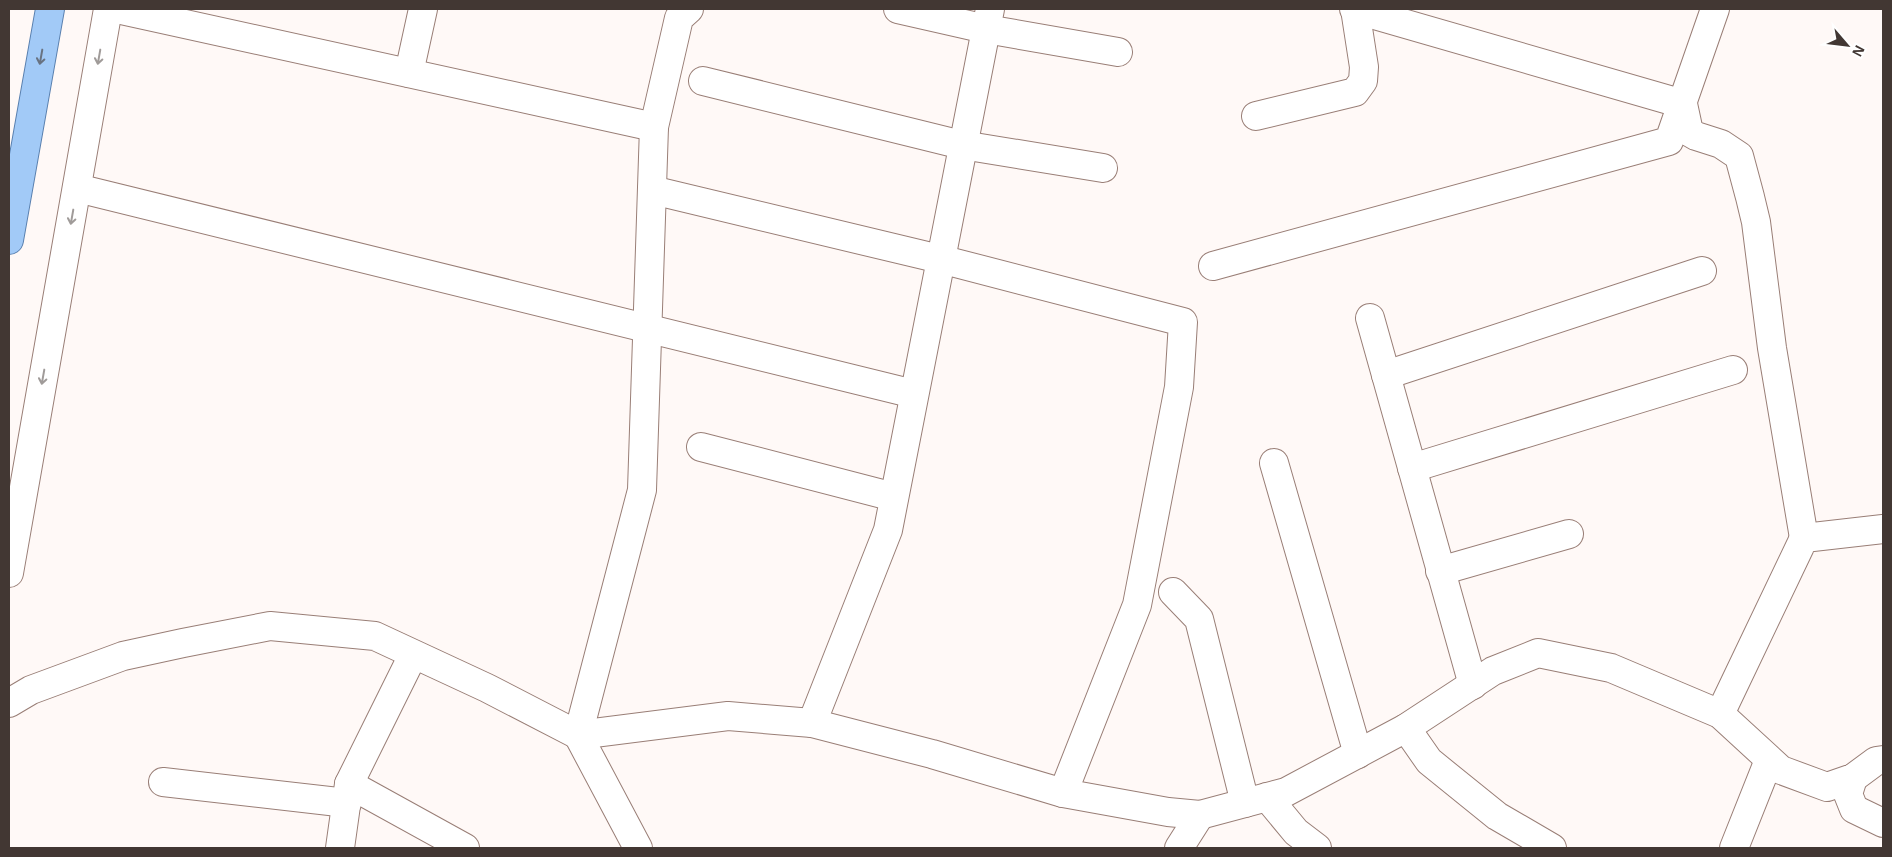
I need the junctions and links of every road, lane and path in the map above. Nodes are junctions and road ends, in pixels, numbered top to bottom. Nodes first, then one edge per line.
1 (50, 9) edge
2 (108, 9) edge
3 (117, 9) edge
4 (423, 9) edge
5 (689, 9) edge
6 (898, 9) edge
7 (1355, 9) edge
8 (1715, 9) edge
9 (988, 19) edge
10 (1118, 52) dead end
11 (409, 73) junction
12 (703, 81) dead end
13 (1683, 104) junction
14 (1256, 116) dead end
15 (654, 127) junction
16 (962, 145) junction
17 (1103, 168) dead end
18 (76, 188) junction
19 (652, 190) junction
20 (9, 240) edge
21 (940, 259) junction
22 (1213, 266) dead end
23 (1702, 271) dead end
24 (1370, 318) dead end
25 (647, 328) junction
26 (1733, 370) dead end
27 (1386, 375) junction
28 (914, 394) junction
29 (701, 447) dead end
30 (1274, 463) dead end
31 (1412, 468) junction
32 (16, 493) edge
33 (894, 497) junction
34 (1883, 529) edge
35 (1569, 534) dead end
36 (1804, 538) junction
37 (1440, 571) junction
38 (9, 573) edge
39 (1173, 592) dead end
40 (413, 654) junction
41 (1472, 685) junction
42 (9, 703) edge
43 (1720, 714) junction
44 (812, 723) junction
45 (1406, 728) junction
46 (578, 735) junction
47 (1358, 754) junction
48 (1769, 760) junction
49 (1883, 760) edge
50 (1853, 778) junction
51 (163, 782) dead end
52 (1063, 793) junction
53 (348, 794) junction
54 (1256, 800) junction
55 (1200, 815) junction
56 (1883, 823) edge
57 (340, 848) edge
58 (465, 848) edge
59 (638, 848) edge
60 (1179, 848) edge
61 (1317, 848) edge
62 (1552, 848) edge
63 (1734, 848) edge

1 -> 20 main road
2 -> 18 street
3 - 11 street
4 - 11 street
5 - 15 street
6 - 9 street
7 - 13 street
7 - 14 street
8 - 13 street
9 - 10 street
9 - 16 street
11 - 15 street
12 - 16 street
13 - 22 street
13 - 36 street
15 - 19 street
16 - 17 street
16 - 21 street
18 - 25 street
18 -> 32 street
19 - 21 street
19 - 25 street
21 - 28 street
21 - 52 street
23 - 27 street
24 - 27 street
25 - 28 street
25 - 46 street
26 - 31 street
27 - 31 street
28 - 33 street
29 - 33 street
30 - 47 street
31 - 37 street
32 - 38 street
33 - 44 street
34 - 36 street
35 - 37 street
36 - 43 street
37 - 41 street
39 - 54 street
40 - 42 street
40 - 46 street
40 - 53 street
41 - 43 street
41 - 45 street
43 - 48 street
44 - 46 street
44 - 52 street
45 - 47 street
45 - 62 street
46 - 59 street
47 - 54 street
48 - 50 street
48 - 63 street
49 - 50 street
50 - 56 street
51 - 53 street
52 - 55 street
53 - 57 street
53 - 58 street
54 - 55 street
54 - 61 street
55 - 60 street

